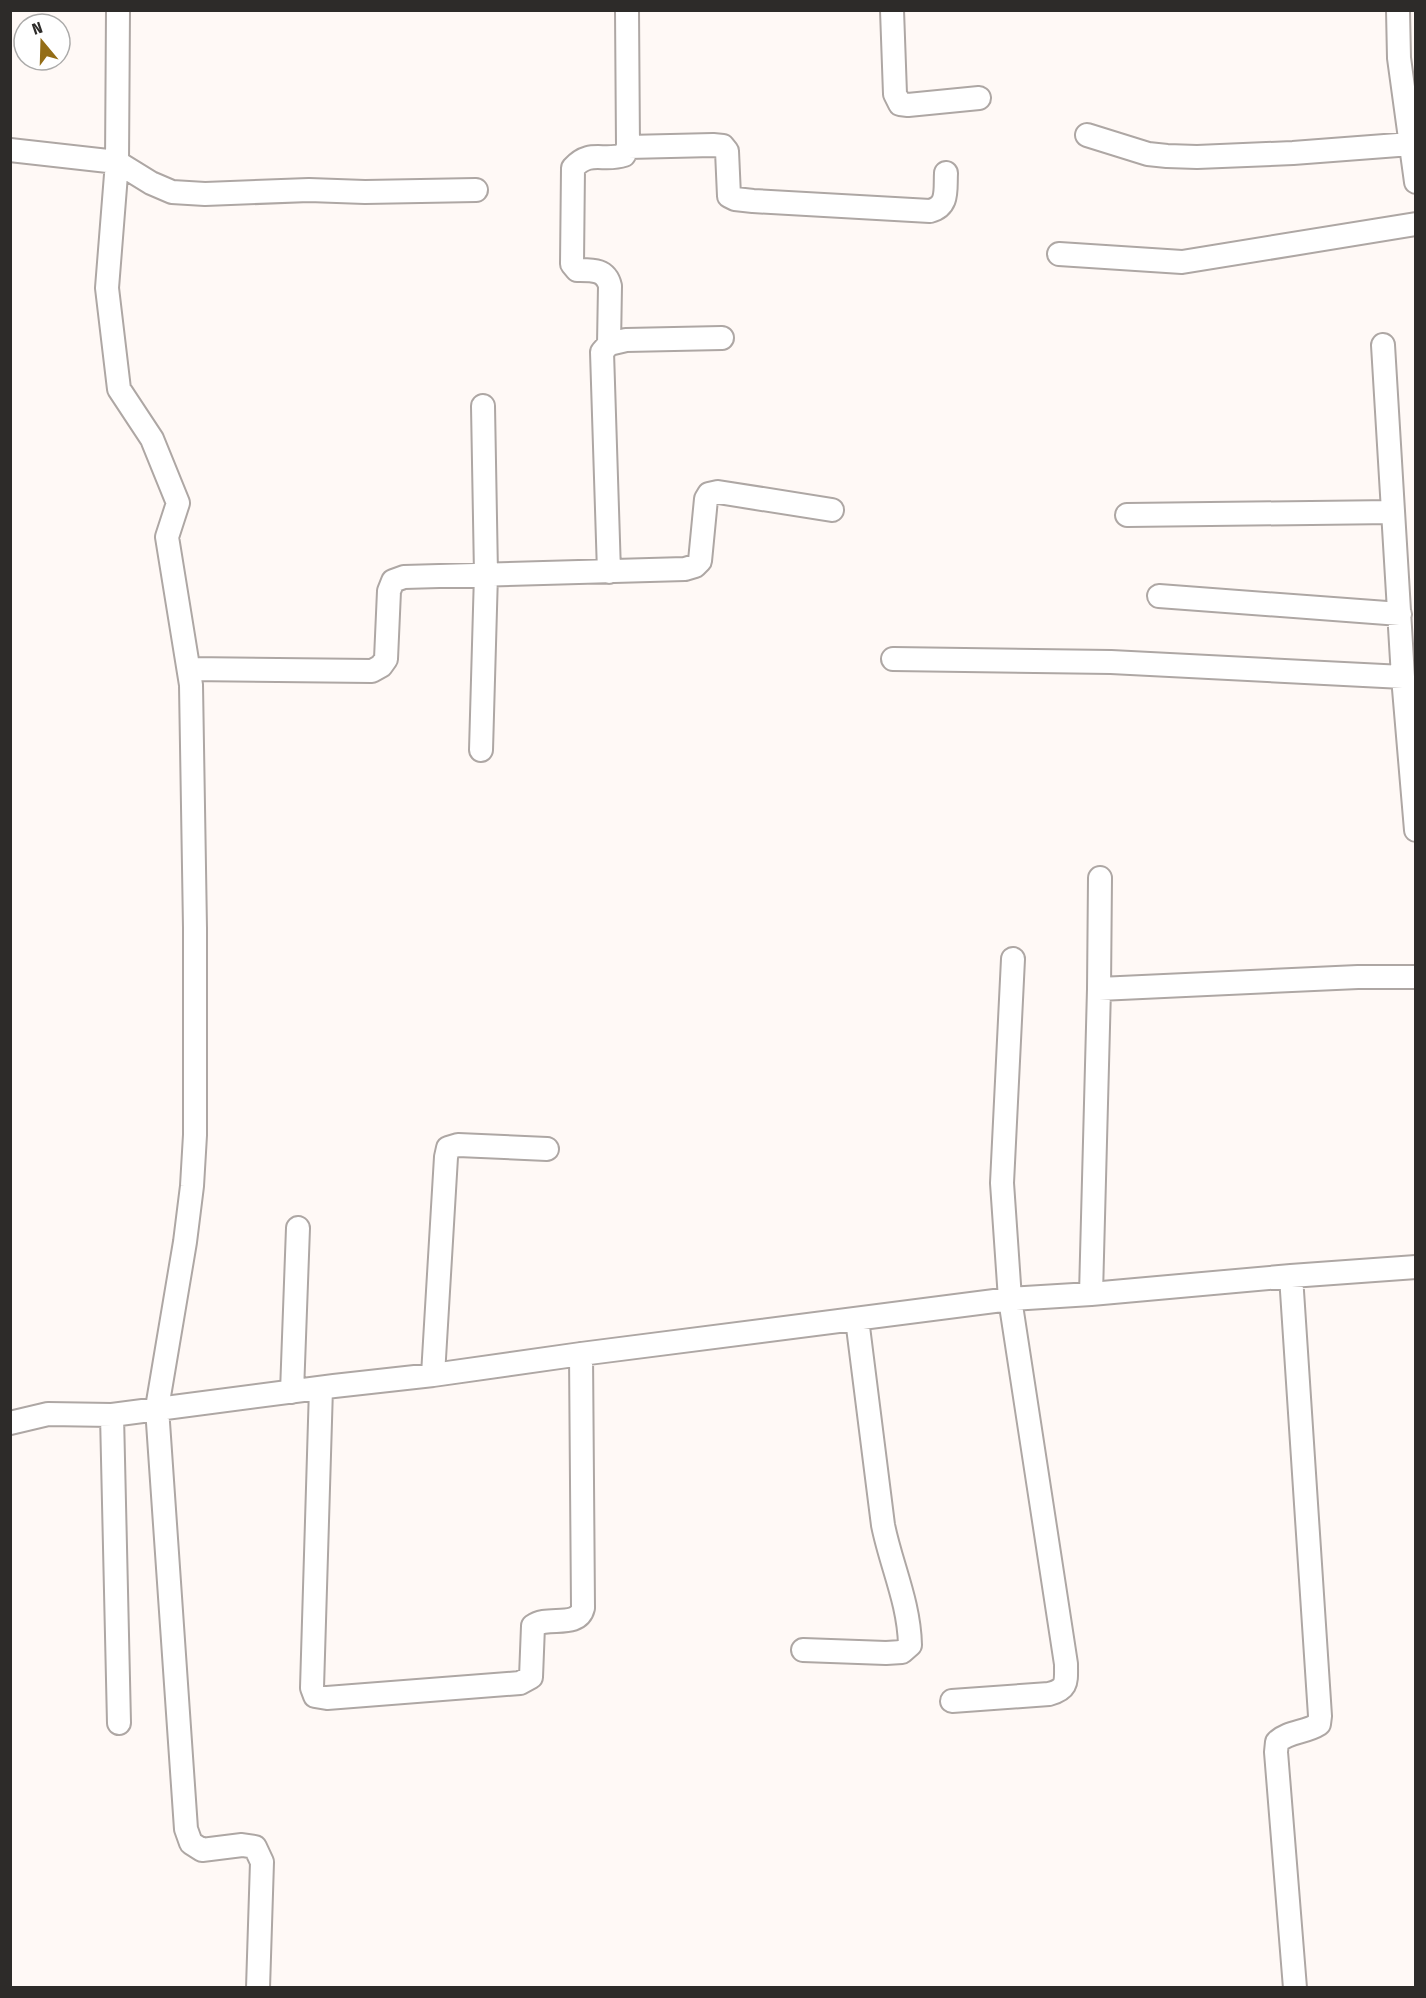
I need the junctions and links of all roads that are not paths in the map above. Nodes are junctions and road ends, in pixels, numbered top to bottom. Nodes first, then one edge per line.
1 (118, 10) edge
2 (627, 10) edge
3 (892, 10) edge
4 (1398, 10) edge
5 (979, 98) dead end
6 (1087, 135) dead end
7 (1411, 144) junction
8 (628, 147) junction
9 (10, 150) edge
10 (117, 162) junction
11 (946, 173) dead end
12 (1416, 182) edge
13 (476, 190) dead end
14 (1416, 224) edge
15 (1059, 254) dead end
16 (722, 338) dead end
17 (609, 344) junction
18 (1383, 345) dead end
19 (483, 406) dead end
20 (832, 510) dead end
21 (1393, 512) junction
22 (1128, 515) dead end
23 (609, 572) junction
24 (486, 574) junction
25 (1159, 596) dead end
26 (1400, 614) junction
27 (893, 659) dead end
28 (189, 669) junction
29 (1403, 677) junction
30 (481, 750) dead end
31 (1416, 830) edge
32 (1100, 878) dead end
33 (1013, 959) dead end
34 (1416, 977) edge
35 (1099, 989) junction
36 (547, 1149) dead end
37 (298, 1228) dead end
38 (1416, 1267) edge
39 (1291, 1276) junction
40 (1091, 1294) junction
41 (1010, 1299) junction
42 (857, 1319) junction
43 (581, 1354) junction
44 (433, 1376) junction
45 (321, 1388) junction
46 (292, 1392) junction
47 (157, 1408) junction
48 (112, 1415) junction
49 (14, 1416) edge
50 (803, 1650) dead end
51 (952, 1701) dead end
52 (119, 1723) dead end
53 (258, 1988) edge
54 (1295, 1988) edge

1 - 10 street
2 - 8 street
3 - 5 street
4 - 7 street
6 - 7 street
7 - 12 street
8 - 11 street
8 - 17 street
9 - 10 street
10 - 13 street
10 - 28 street
14 - 15 street
16 - 17 street
17 - 23 street
18 - 21 street
19 - 24 street
20 - 23 street
21 - 22 street
21 - 26 street
23 - 24 street
24 - 28 street
24 - 30 street
25 - 26 street
26 - 29 street
27 - 29 street
28 - 47 street
29 - 31 street
32 - 35 street
33 - 41 street
34 - 35 street
35 - 40 street
36 - 44 street
37 - 46 street
38 - 39 street
39 - 40 street
39 - 54 street
40 - 41 street
41 - 42 street
41 - 51 street
42 - 43 street
42 - 50 street
43 - 44 street
43 - 45 street
44 - 45 street
45 - 46 street
46 - 47 street
47 - 48 street
47 - 53 street
48 - 49 street
48 - 52 street

